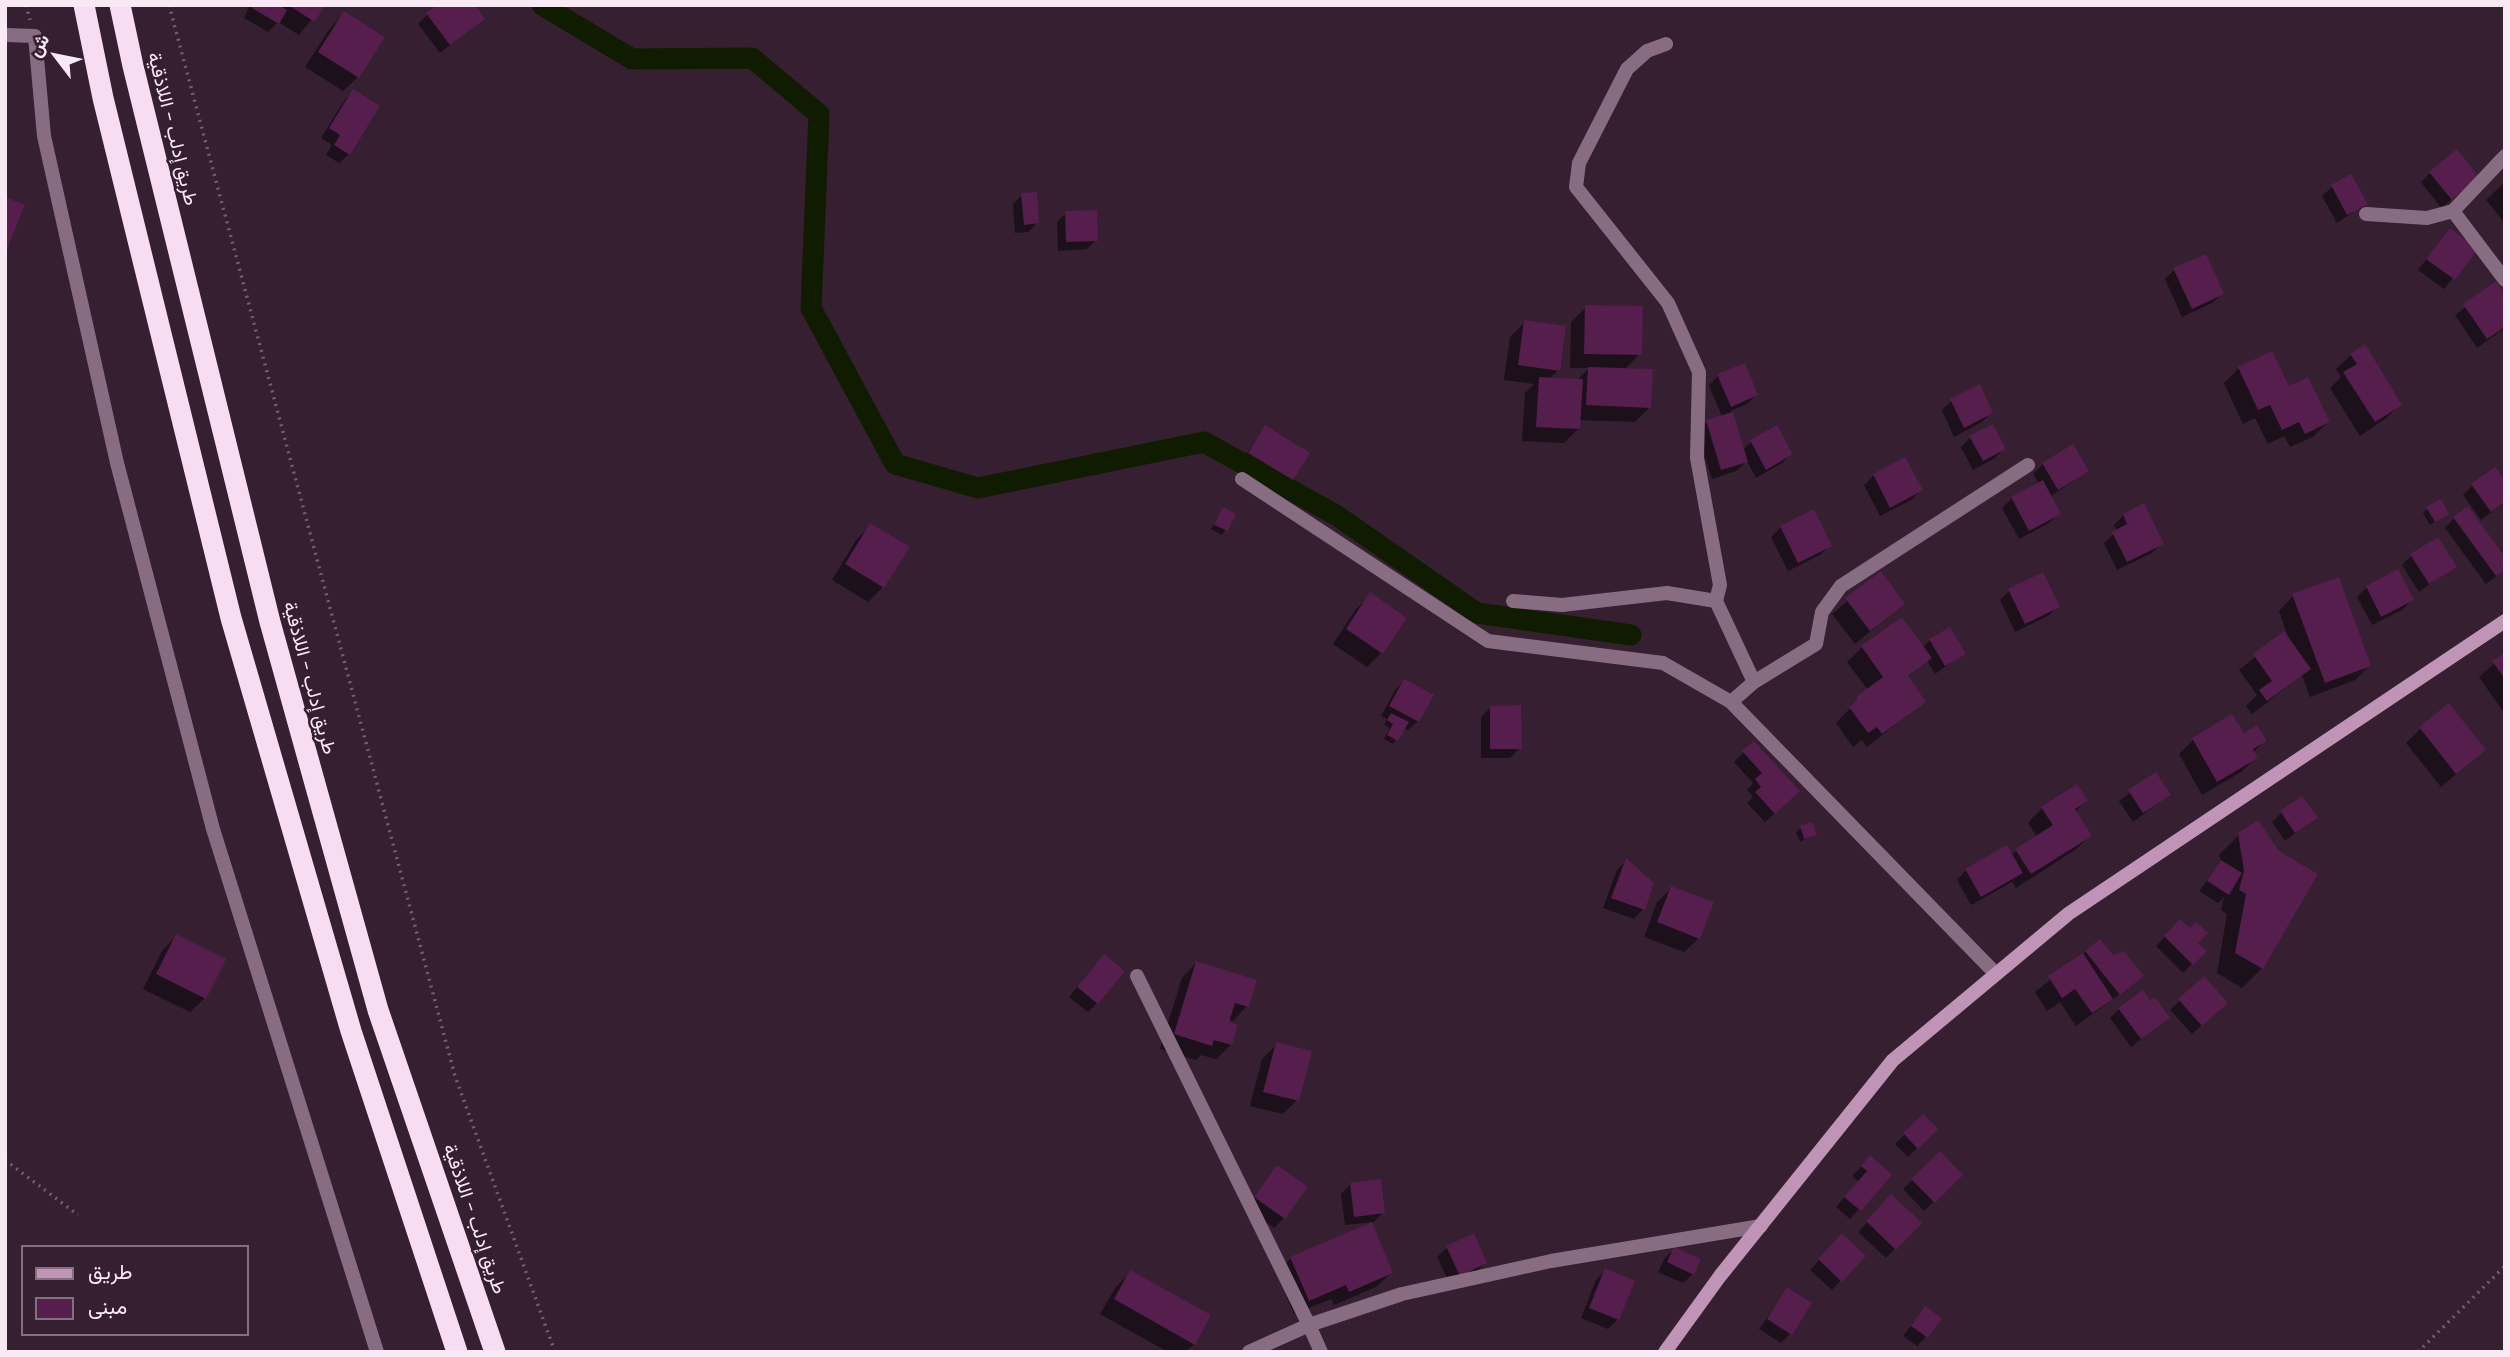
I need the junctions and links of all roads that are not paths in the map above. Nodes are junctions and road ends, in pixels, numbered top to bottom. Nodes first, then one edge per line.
1 (84, 5) edge
2 (121, 5) edge
3 (5, 35) edge
4 (1666, 44) dead end
5 (2505, 156) edge
6 (2453, 211) junction
7 (2367, 214) dead end
8 (2505, 281) edge
9 (2028, 466) dead end
10 (1242, 479) dead end
11 (1513, 601) dead end
12 (1716, 601) junction
13 (2505, 621) edge
14 (1754, 682) junction
15 (1731, 702) junction
16 (1996, 974) junction
17 (1137, 976) dead end
18 (1761, 1226) junction
19 (1310, 1325) junction
20 (377, 1352) edge
21 (457, 1352) edge
22 (495, 1352) edge
23 (1249, 1352) edge
24 (1321, 1352) edge
25 (1665, 1352) edge

1 - 21 highway
2 - 22 highway, طريق إدلب - اللاذقية
3 - 20 street
4 - 12 street
5 - 6 street
6 - 7 street
6 - 8 street
9 - 14 street
10 - 15 street
11 - 12 street
12 - 14 street
13 - 16 main road
14 - 15 street
15 - 16 street
16 - 18 main road
17 - 19 street
18 - 19 street
18 - 25 main road
19 - 23 street
19 - 24 street

